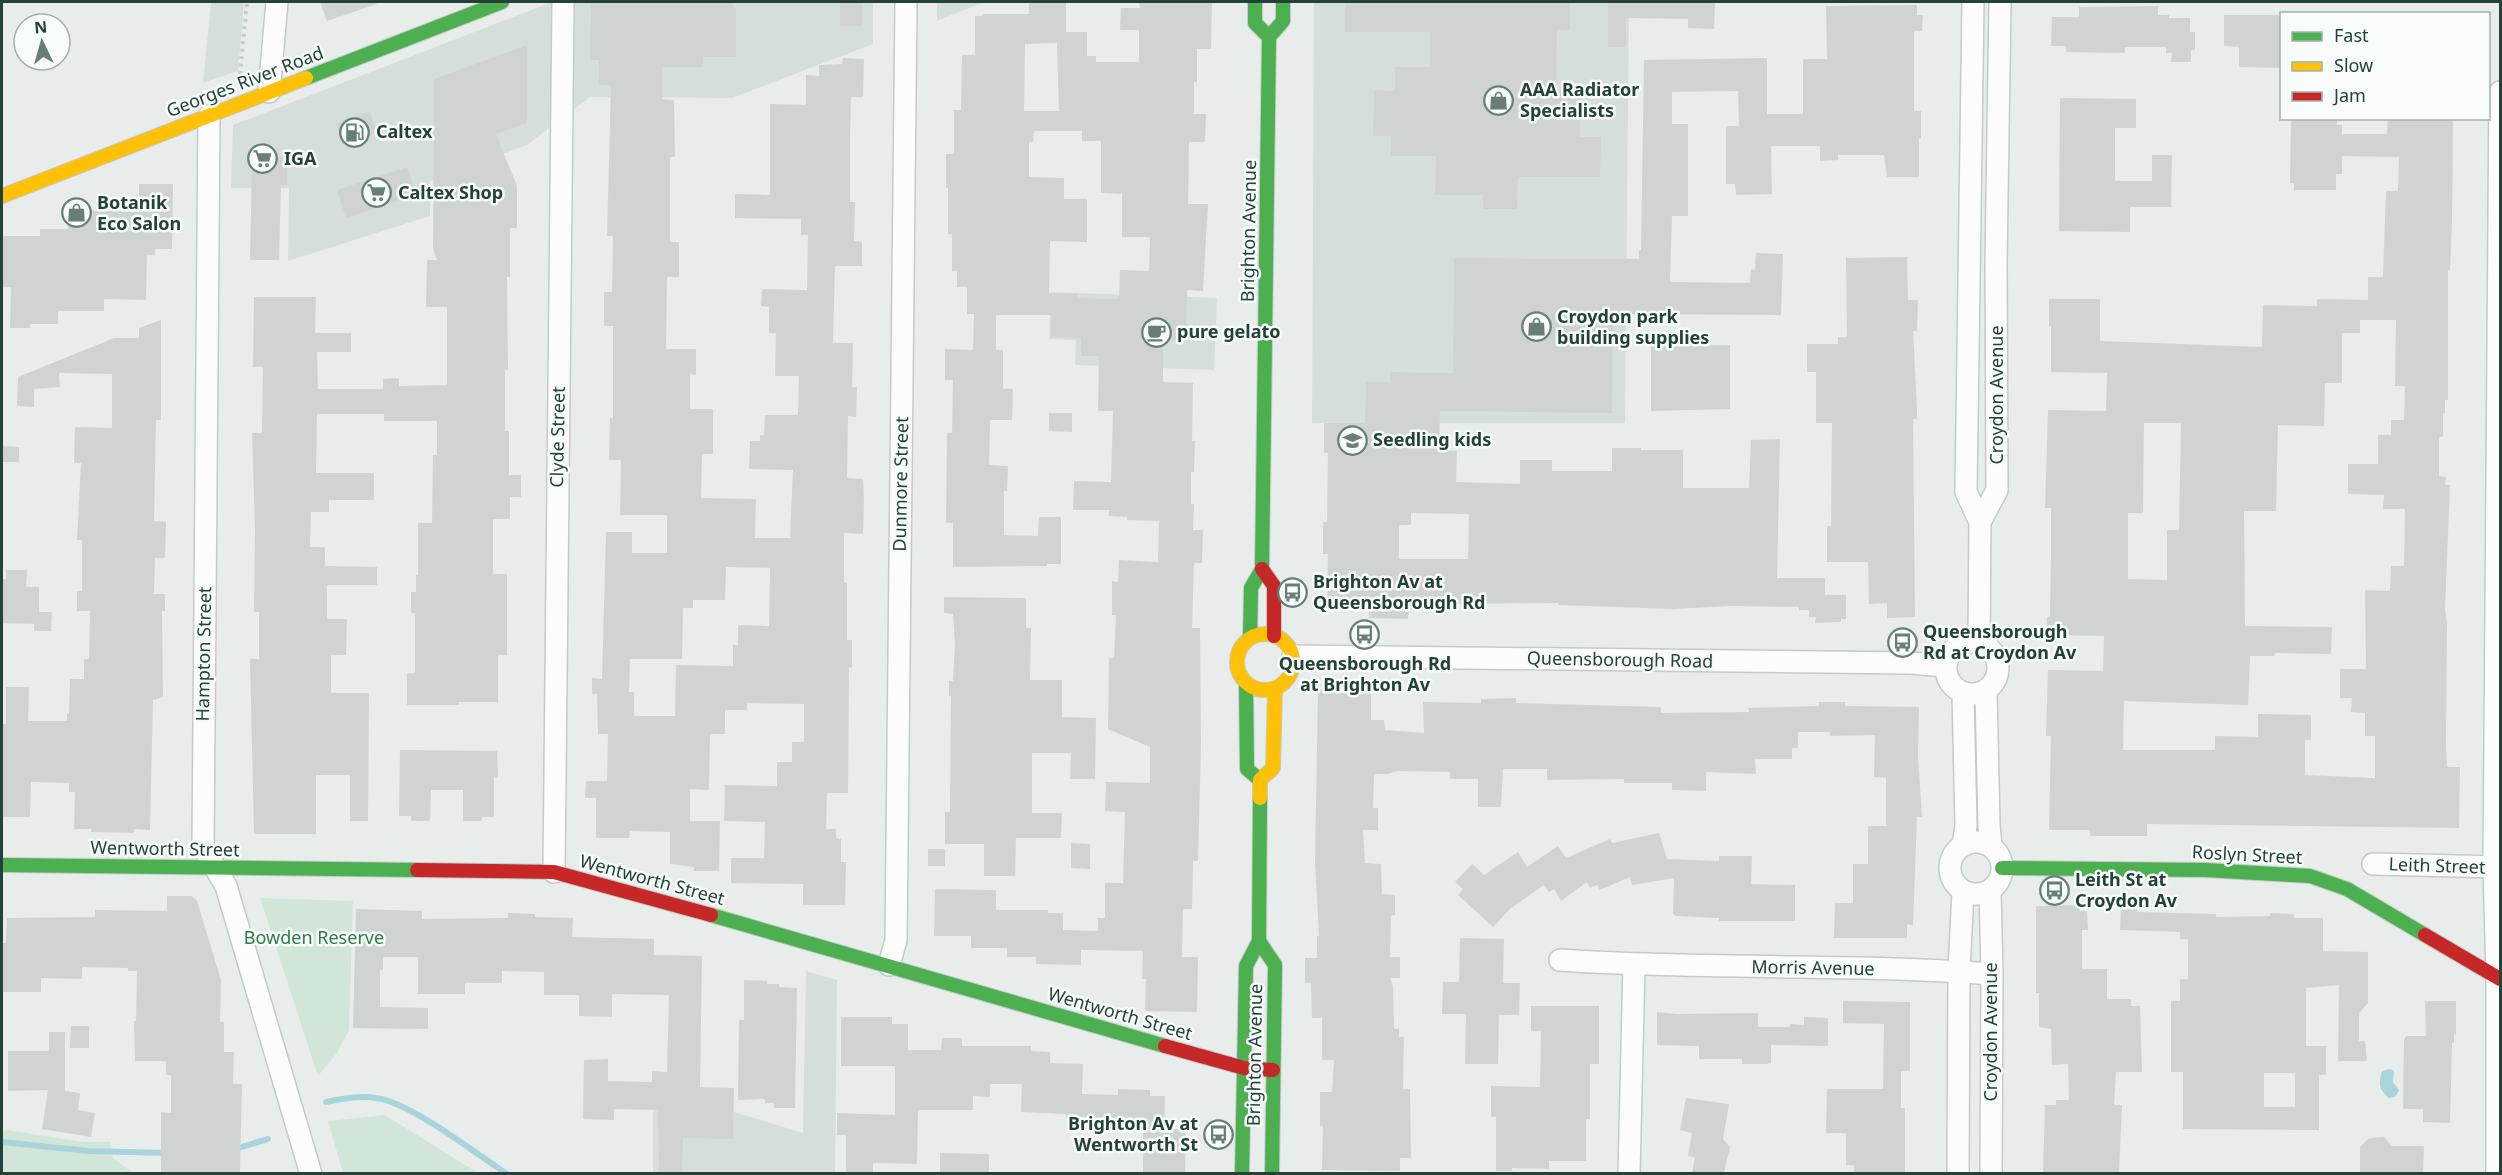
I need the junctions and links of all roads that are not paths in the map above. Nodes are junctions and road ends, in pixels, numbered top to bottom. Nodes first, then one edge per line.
1 (277, 2) edge
2 (502, 2) edge
3 (563, 2) edge
4 (906, 2) edge
5 (1255, 2) edge
6 (1283, 2) edge
7 (1973, 2) edge
8 (2000, 2) edge
9 (1269, 37) junction
10 (269, 92) junction
11 (2500, 92) edge
12 (209, 116) junction
13 (2, 196) edge
14 (2500, 223) edge
15 (1971, 262) junction
16 (1996, 263) junction
17 (1980, 522) junction
18 (1262, 569) junction
19 (1274, 636) junction
20 (1250, 638) junction
21 (1979, 642) junction
22 (1293, 656) junction
23 (1946, 666) junction
24 (1246, 683) junction
25 (1275, 689) junction
26 (1986, 691) junction
27 (1963, 693) junction
28 (1260, 780) junction
29 (1963, 846) junction
30 (1991, 847) junction
31 (2373, 864) dead end
32 (2, 865) edge
33 (214, 867) junction
34 (2497, 867) edge
35 (2002, 868) junction
36 (554, 872) junction
37 (1990, 890) junction
38 (1963, 891) junction
39 (1259, 941) junction
40 (1560, 960) dead end
41 (889, 965) junction
42 (1634, 965) junction
43 (1959, 971) junction
44 (1992, 974) junction
45 (2499, 978) edge
46 (1244, 1068) junction
47 (1273, 1070) junction
48 (311, 1173) edge
49 (1242, 1173) edge
50 (1272, 1173) edge
51 (1629, 1173) edge
52 (1958, 1173) edge
53 (1991, 1173) edge
54 (2497, 1173) edge

1 - 10 street
2 - 10 main road, Georges River Road
3 - 36 street, Clyde Street
4 - 41 street, Dunmore Street
5 - 9 main road
6 - 9 main road, Brighton Avenue
7 - 15 street, Croydon Avenue
8 - 16 street, Croydon Avenue
9 - 18 main road, Brighton Avenue
10 - 12 main road, Georges River Road
11 - 14 street
12 - 13 main road, Georges River Road
12 - 33 street, Hampton Street
14 - 34 street
15 - 16 street
15 - 17 street, Croydon Avenue
16 - 17 street, Croydon Avenue
17 - 21 street, Croydon Avenue
18 - 19 main road, Brighton Avenue
18 - 20 main road, Brighton Avenue
19 - 20 main road
19 - 22 main road
20 - 24 main road
21 - 23 street
21 - 26 street
22 - 23 street, Queensborough Road
22 - 25 main road
23 - 27 street
24 - 25 main road
24 - 28 main road, Brighton Avenue
25 - 28 main road, Brighton Avenue
26 - 27 street
26 - 30 street
27 - 29 street
28 - 39 main road, Brighton Avenue
29 - 30 street
29 - 38 street
30 - 35 street
31 - 34 street, Leith Street
32 - 33 main road, Wentworth Street
33 - 36 main road, Wentworth Street
33 - 48 street, Hampton Street
34 - 45 street
35 - 37 street
35 - 45 main road, Roslyn Street
36 - 41 main road, Wentworth Street
37 - 38 street
37 - 44 street, Croydon Avenue
38 - 43 street, Croydon Avenue
39 - 46 main road, Brighton Avenue
39 - 47 main road, Brighton Avenue
40 - 42 street, Morris Avenue
41 - 46 main road, Wentworth Street
42 - 43 street, Morris Avenue
42 - 51 street
43 - 44 street, Morris Avenue
43 - 52 street, Croydon Avenue
44 - 53 street, Croydon Avenue
45 - 54 street
46 - 47 main road, Wentworth Street
46 - 49 main road, Brighton Avenue
47 - 50 main road, Brighton Avenue

